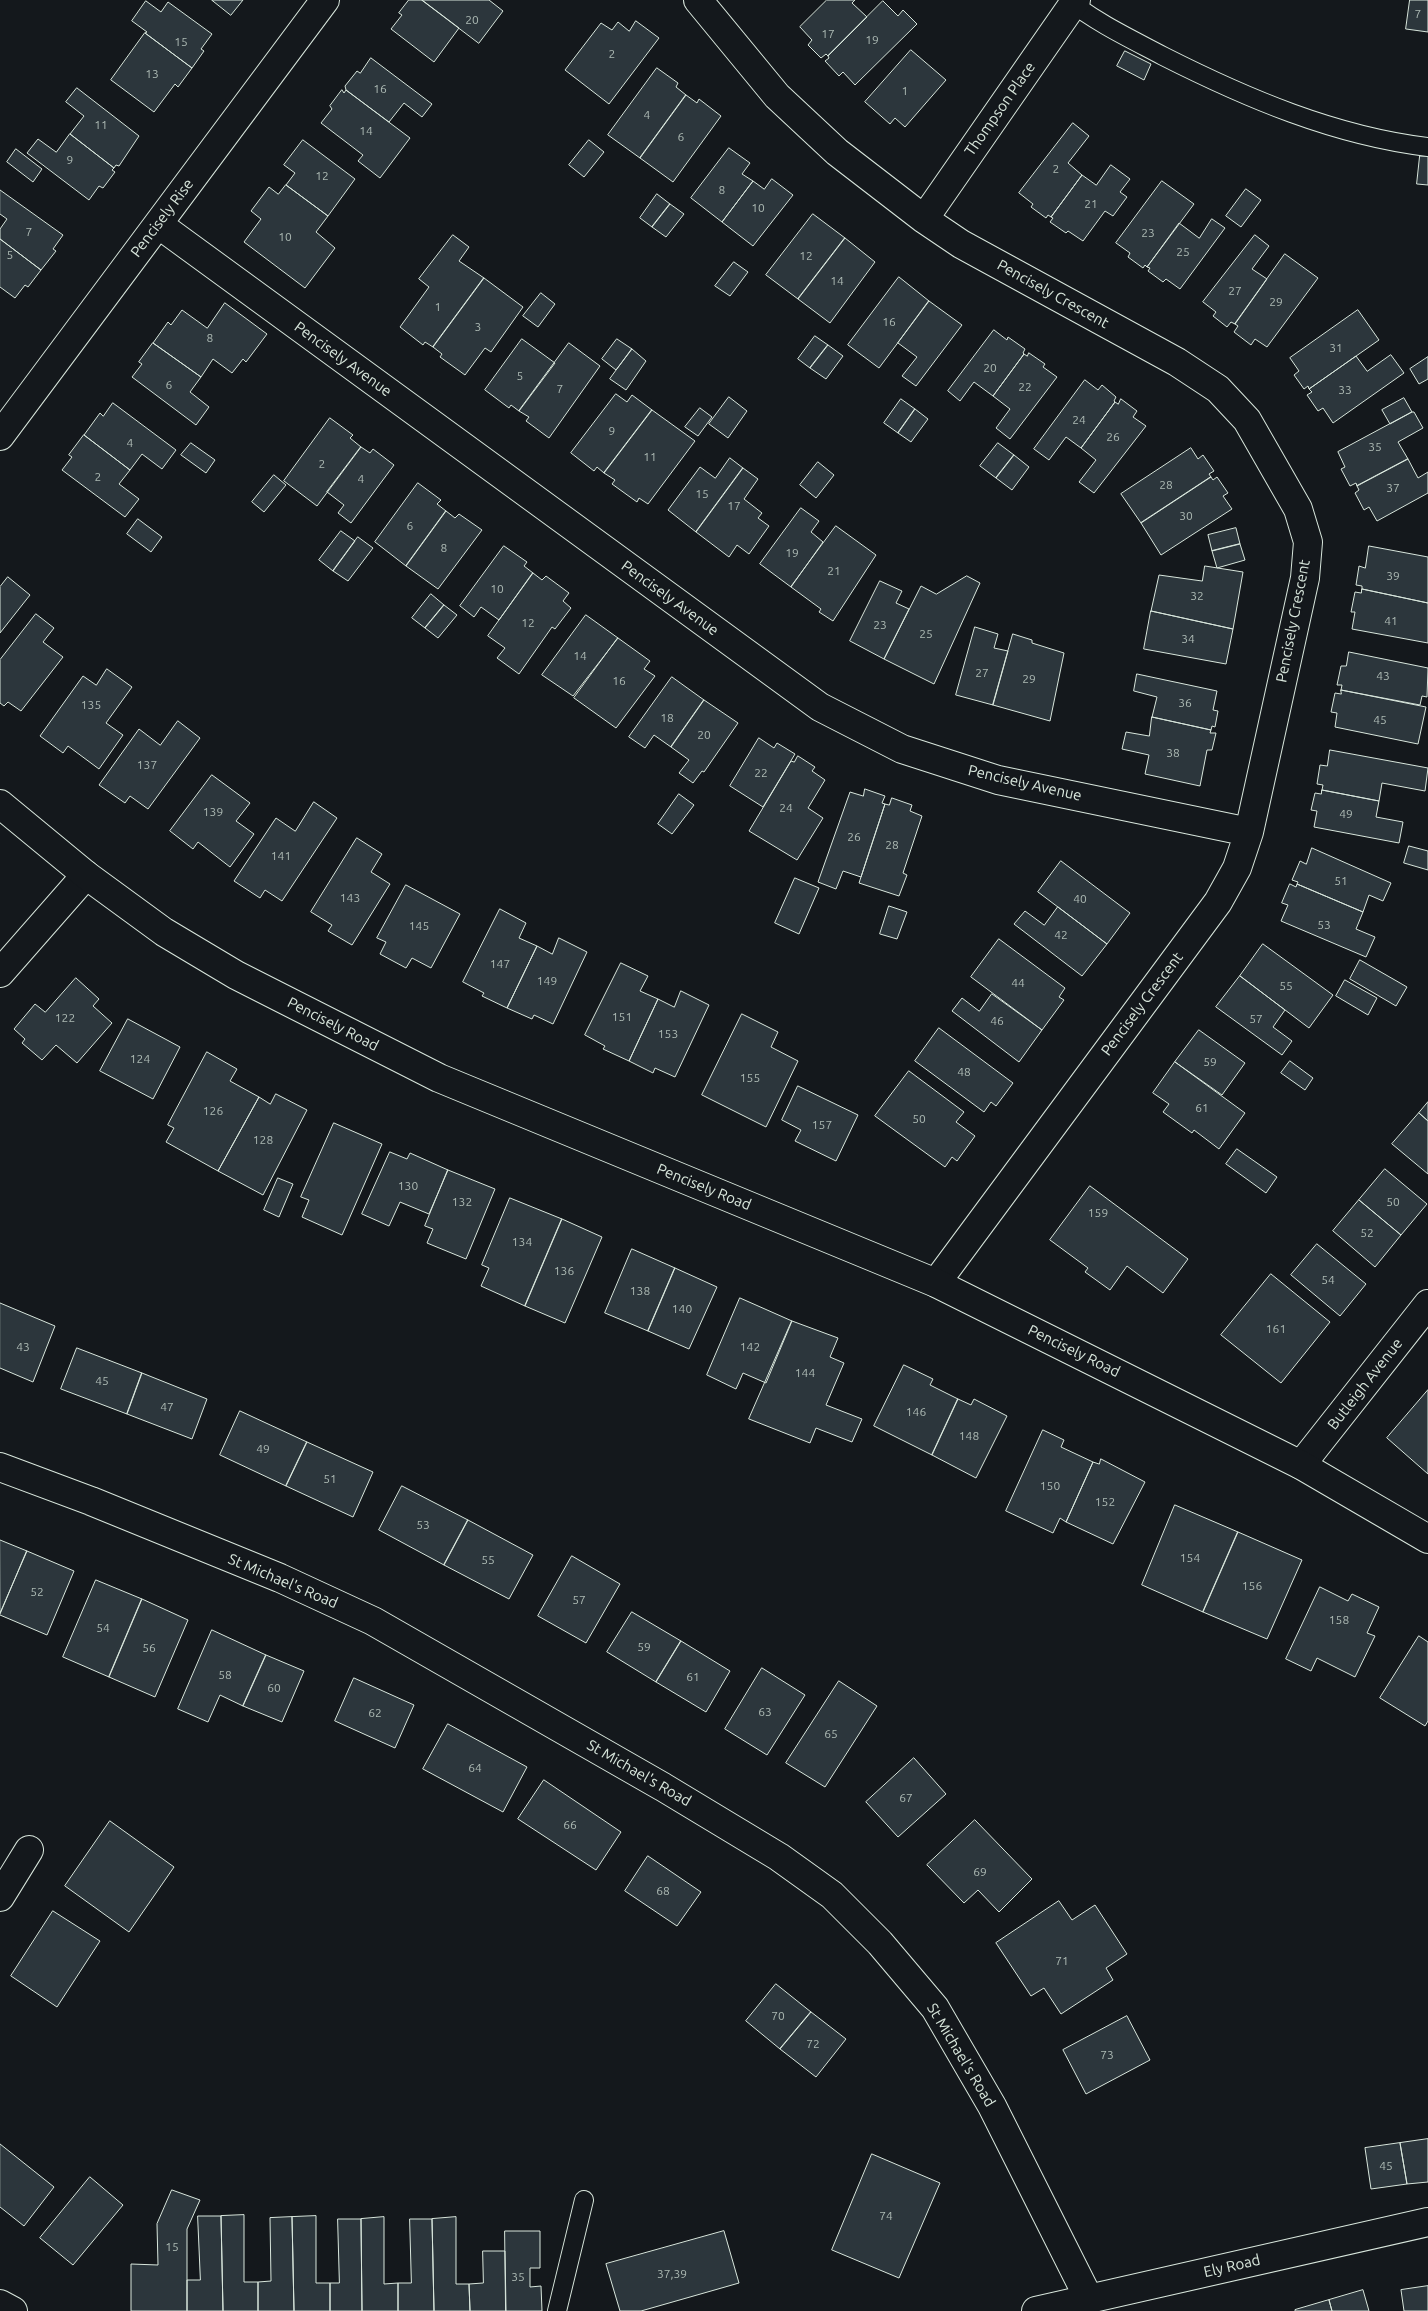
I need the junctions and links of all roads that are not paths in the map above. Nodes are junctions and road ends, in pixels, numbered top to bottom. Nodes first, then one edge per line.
1 (326, 0) edge
2 (698, 0) edge
3 (1072, 1) edge
4 (1428, 146) edge
5 (924, 219) junction
6 (158, 224) junction
7 (0, 436) edge
8 (0, 804) edge
9 (1249, 832) junction
10 (86, 875) junction
11 (0, 973) edge
12 (936, 1283) junction
13 (1428, 1304) edge
14 (1301, 1465) junction
15 (0, 1467) edge
16 (1428, 1540) edge
17 (29, 1850) dead end
18 (0, 1897) edge
19 (584, 2200) dead end
20 (1428, 2222) edge
21 (1089, 2299) junction
22 (0, 2304) edge
23 (13, 2311) edge
24 (557, 2311) edge
25 (1036, 2311) edge

1 - 6 main road, Pencisely Rise
2 - 5 main road, Pencisely Crescent
3 - 4 lane
3 - 5 main road, Thompson Place
5 - 9 main road, Pencisely Crescent
6 - 7 main road, Pencisely Rise
6 - 9 main road, Pencisely Avenue
8 - 10 main road, Pencisely Road
9 - 12 main road, Pencisely Crescent
10 - 11 main road
10 - 12 main road, Pencisely Road
12 - 14 main road, Pencisely Road
13 - 14 main road, Butleigh Avenue
14 - 16 main road, Pencisely Road
15 - 21 main road, St Michael's Road
17 - 18 main road
19 - 24 lane
20 - 21 main road, Ely Road
21 - 25 main road, Ely Road
22 - 23 main road

